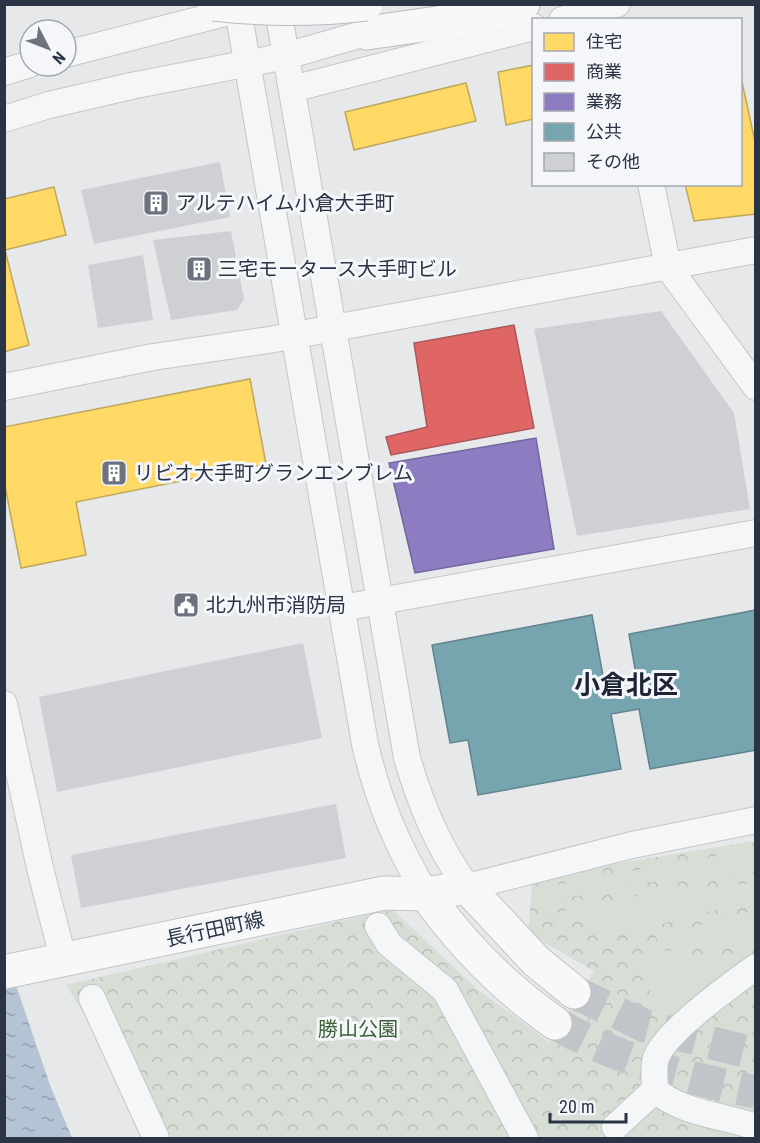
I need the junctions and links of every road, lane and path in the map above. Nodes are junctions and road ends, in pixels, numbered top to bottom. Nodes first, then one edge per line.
1 (277, 4) edge
2 (524, 4) edge
3 (616, 5) edge
4 (236, 6) edge
5 (472, 11) edge
6 (569, 18) edge
7 (367, 19) edge
8 (532, 28) edge
9 (78, 51) edge
10 (286, 56) junction
11 (246, 64) junction
12 (292, 89) junction
13 (4, 119) edge
14 (651, 186) edge
15 (756, 250) edge
16 (668, 267) junction
17 (332, 329) junction
18 (296, 335) junction
19 (4, 387) edge
20 (756, 387) edge
21 (756, 533) edge
22 (378, 602) junction
23 (342, 608) junction
24 (4, 704) edge
25 (756, 820) edge
26 (467, 887) junction
27 (426, 894) junction
28 (378, 926) dead end
29 (64, 962) junction
30 (756, 967) edge
31 (4, 972) edge
32 (574, 992) tunnel mouth
33 (92, 998) dead end
34 (555, 1023) tunnel mouth
35 (655, 1090) junction
36 (756, 1126) edge
37 (615, 1127) dead end
38 (156, 1138) edge
39 (525, 1138) edge

1 - 10 street
2 - 5 main road
3 - 6 street
4 - 7 main road, bridge
4 - 9 street
4 - 11 street
5 - 7 main road
7 - 10 street
8 - 12 street
10 - 11 street
10 - 12 street
11 - 13 street
11 - 18 street
12 - 17 street
14 - 16 street
15 - 16 street
16 - 17 street
16 - 20 street
17 - 18 street
17 - 22 street
18 - 19 street
18 - 23 street
21 - 22 street
22 - 23 street
22 - 26 street
23 - 27 street
24 - 29 street
25 - 26 street
26 - 27 main road, 長行田町線
26 - 32 main road
27 - 29 main road, 長行田町線
27 - 34 main road
28 - 39 street
29 - 31 main road, 長行田町線
30 - 35 street
33 - 38 street
35 - 36 street
35 - 37 street

